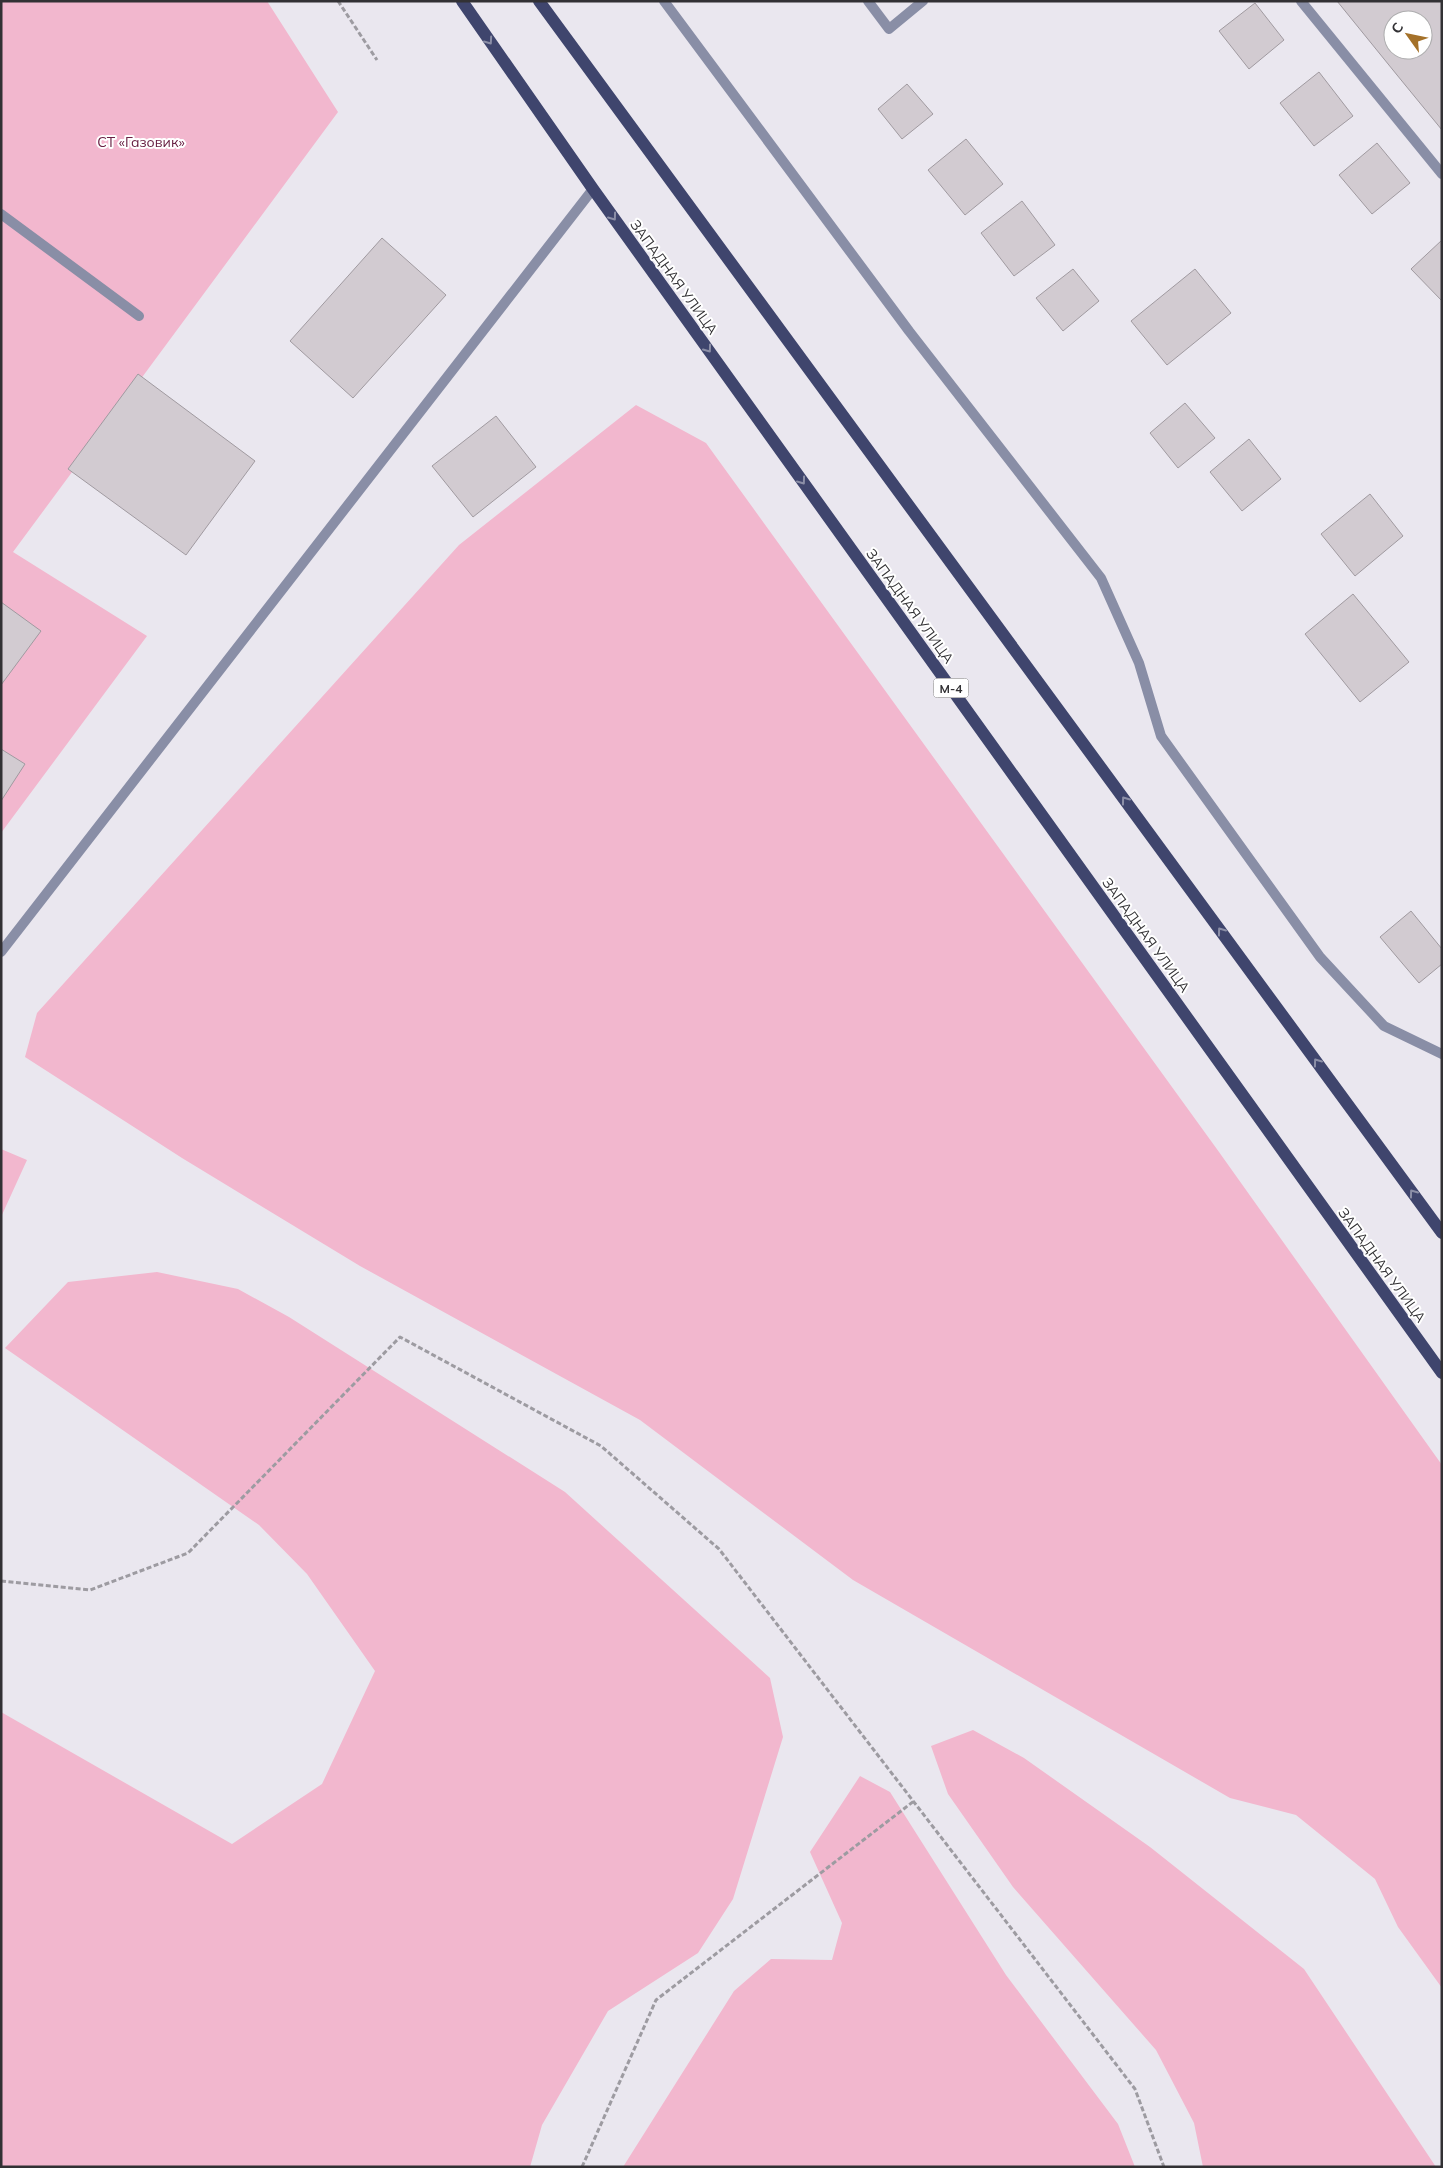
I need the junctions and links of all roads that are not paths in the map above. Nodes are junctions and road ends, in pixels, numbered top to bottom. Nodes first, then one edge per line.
1 (462, 1) edge
2 (539, 1) edge
3 (664, 1) edge
4 (868, 1) edge
5 (924, 1) edge
6 (1301, 1) edge
7 (1442, 174) edge
8 (593, 189) junction
9 (1, 214) edge
10 (139, 316) dead end
11 (1, 952) edge
12 (1442, 1054) edge
13 (1442, 1233) edge
14 (1442, 1373) edge

1 -> 8 main road, ЗАПАДНАЯ УЛИЦА / М-4
13 -> 2 main road
3 - 12 street
4 - 5 street
6 - 7 street
8 - 11 street
8 -> 14 main road, ЗАПАДНАЯ УЛИЦА / М-4
9 - 10 street

